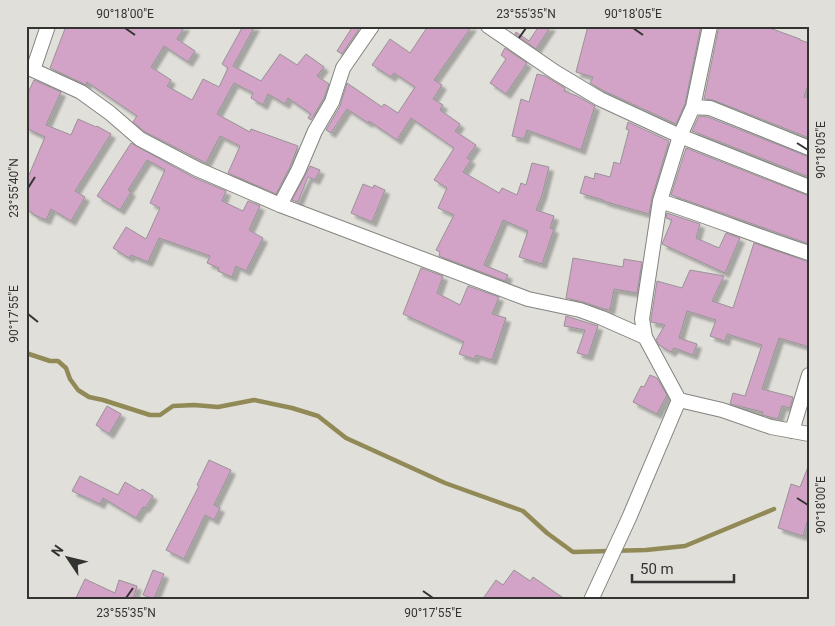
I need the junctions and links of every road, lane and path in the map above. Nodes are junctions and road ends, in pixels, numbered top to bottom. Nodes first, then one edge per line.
1 (48, 26) edge
2 (372, 26) edge
3 (488, 26) edge
4 (710, 26) edge
5 (693, 107) junction
6 (680, 136) junction
7 (809, 148) edge
8 (809, 186) edge
9 (660, 201) junction
10 (280, 205) junction
11 (809, 253) edge
12 (645, 336) junction
13 (809, 375) edge
14 (678, 400) junction
15 (792, 431) junction
16 (809, 434) edge
17 (591, 600) edge

1 - 10 street
2 - 10 street
3 - 6 street
4 - 5 street
5 - 6 street
5 - 7 street
6 - 8 street
6 - 9 street
9 - 11 street
9 - 12 street
10 - 12 street
12 - 14 street
13 - 15 street
14 - 15 street
14 - 17 street
15 - 16 street

